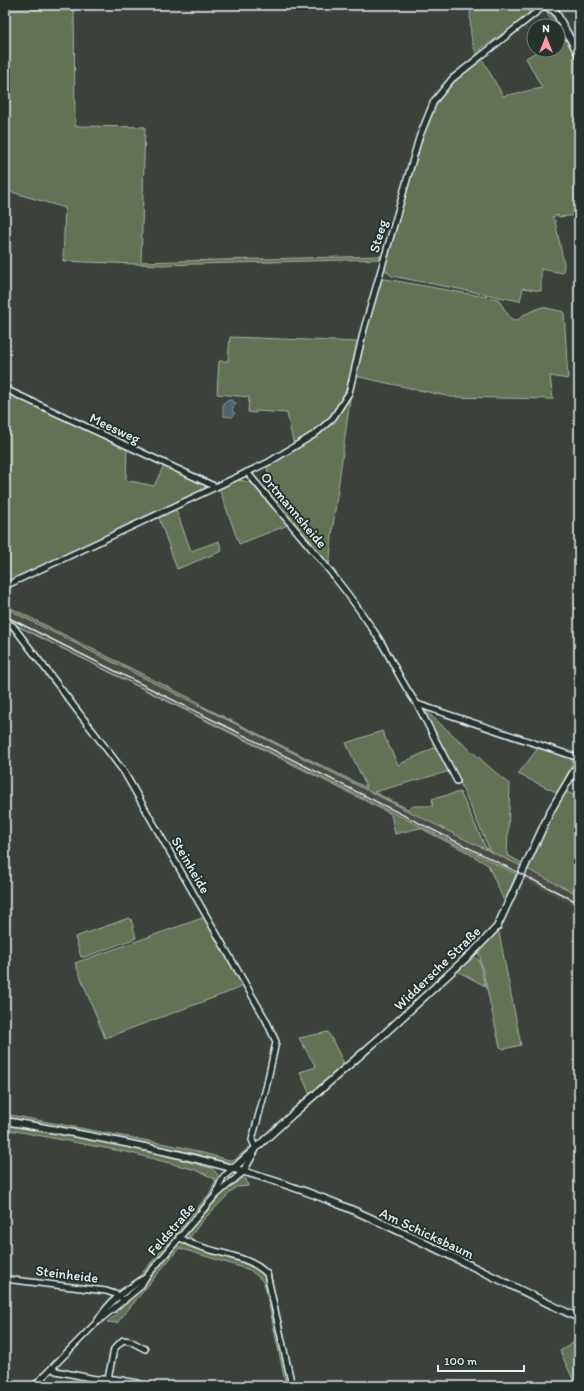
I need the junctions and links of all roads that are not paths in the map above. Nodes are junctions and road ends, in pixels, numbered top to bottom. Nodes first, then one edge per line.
1 (544, 5) edge
2 (579, 55) edge
3 (5, 390) edge
4 (247, 472) junction
5 (216, 487) junction
6 (5, 586) edge
7 (5, 622) edge
8 (418, 704) junction
9 (579, 758) edge
10 (579, 763) edge
11 (457, 781) dead end
12 (5, 1121) edge
13 (256, 1149) junction
14 (233, 1169) junction
15 (243, 1172) junction
16 (215, 1196) junction
17 (179, 1237) junction
18 (146, 1277) junction
19 (5, 1279) edge
20 (118, 1296) junction
21 (124, 1301) junction
22 (579, 1318) edge
23 (97, 1322) junction
24 (145, 1349) dead end
25 (52, 1368) junction
26 (95, 1379) junction
27 (108, 1379) junction
28 (123, 1380) junction
29 (138, 1383) dead end
30 (34, 1386) edge
31 (94, 1386) edge
32 (122, 1386) edge
33 (292, 1386) edge

1 - 2 street
1 - 4 street, Steeg
3 - 5 street, Meesweg
4 - 5 street, Ortmannsheide
4 - 8 street, Ortmannsheide
5 - 6 street, Ortmannsheide
7 - 13 street, Steinheide
8 - 9 street
8 - 11 street, Ortmannsheide
10 - 13 street, Widdersche Straße
12 - 14 street, Am Schicksbaum
13 - 14 street
13 - 15 street
14 - 15 street, Am Schicksbaum
14 - 16 street, Feldstraße
15 - 16 street, Feldstraße
15 - 22 street, Am Schicksbaum
16 - 17 street, Feldstraße
17 - 18 street, Feldstraße
17 - 33 street
18 - 20 street, Feldstraße
18 - 21 street, Feldstraße
19 - 20 street, Steinheide
20 - 21 street, Steinheide
20 - 23 street, Feldstraße
21 - 23 street, Feldstraße
23 - 25 street, Feldstraße
24 - 27 street
25 - 26 street
25 - 30 street, Feldstraße
26 - 27 street
26 - 31 street
27 - 28 street
28 - 29 street
28 - 32 street

